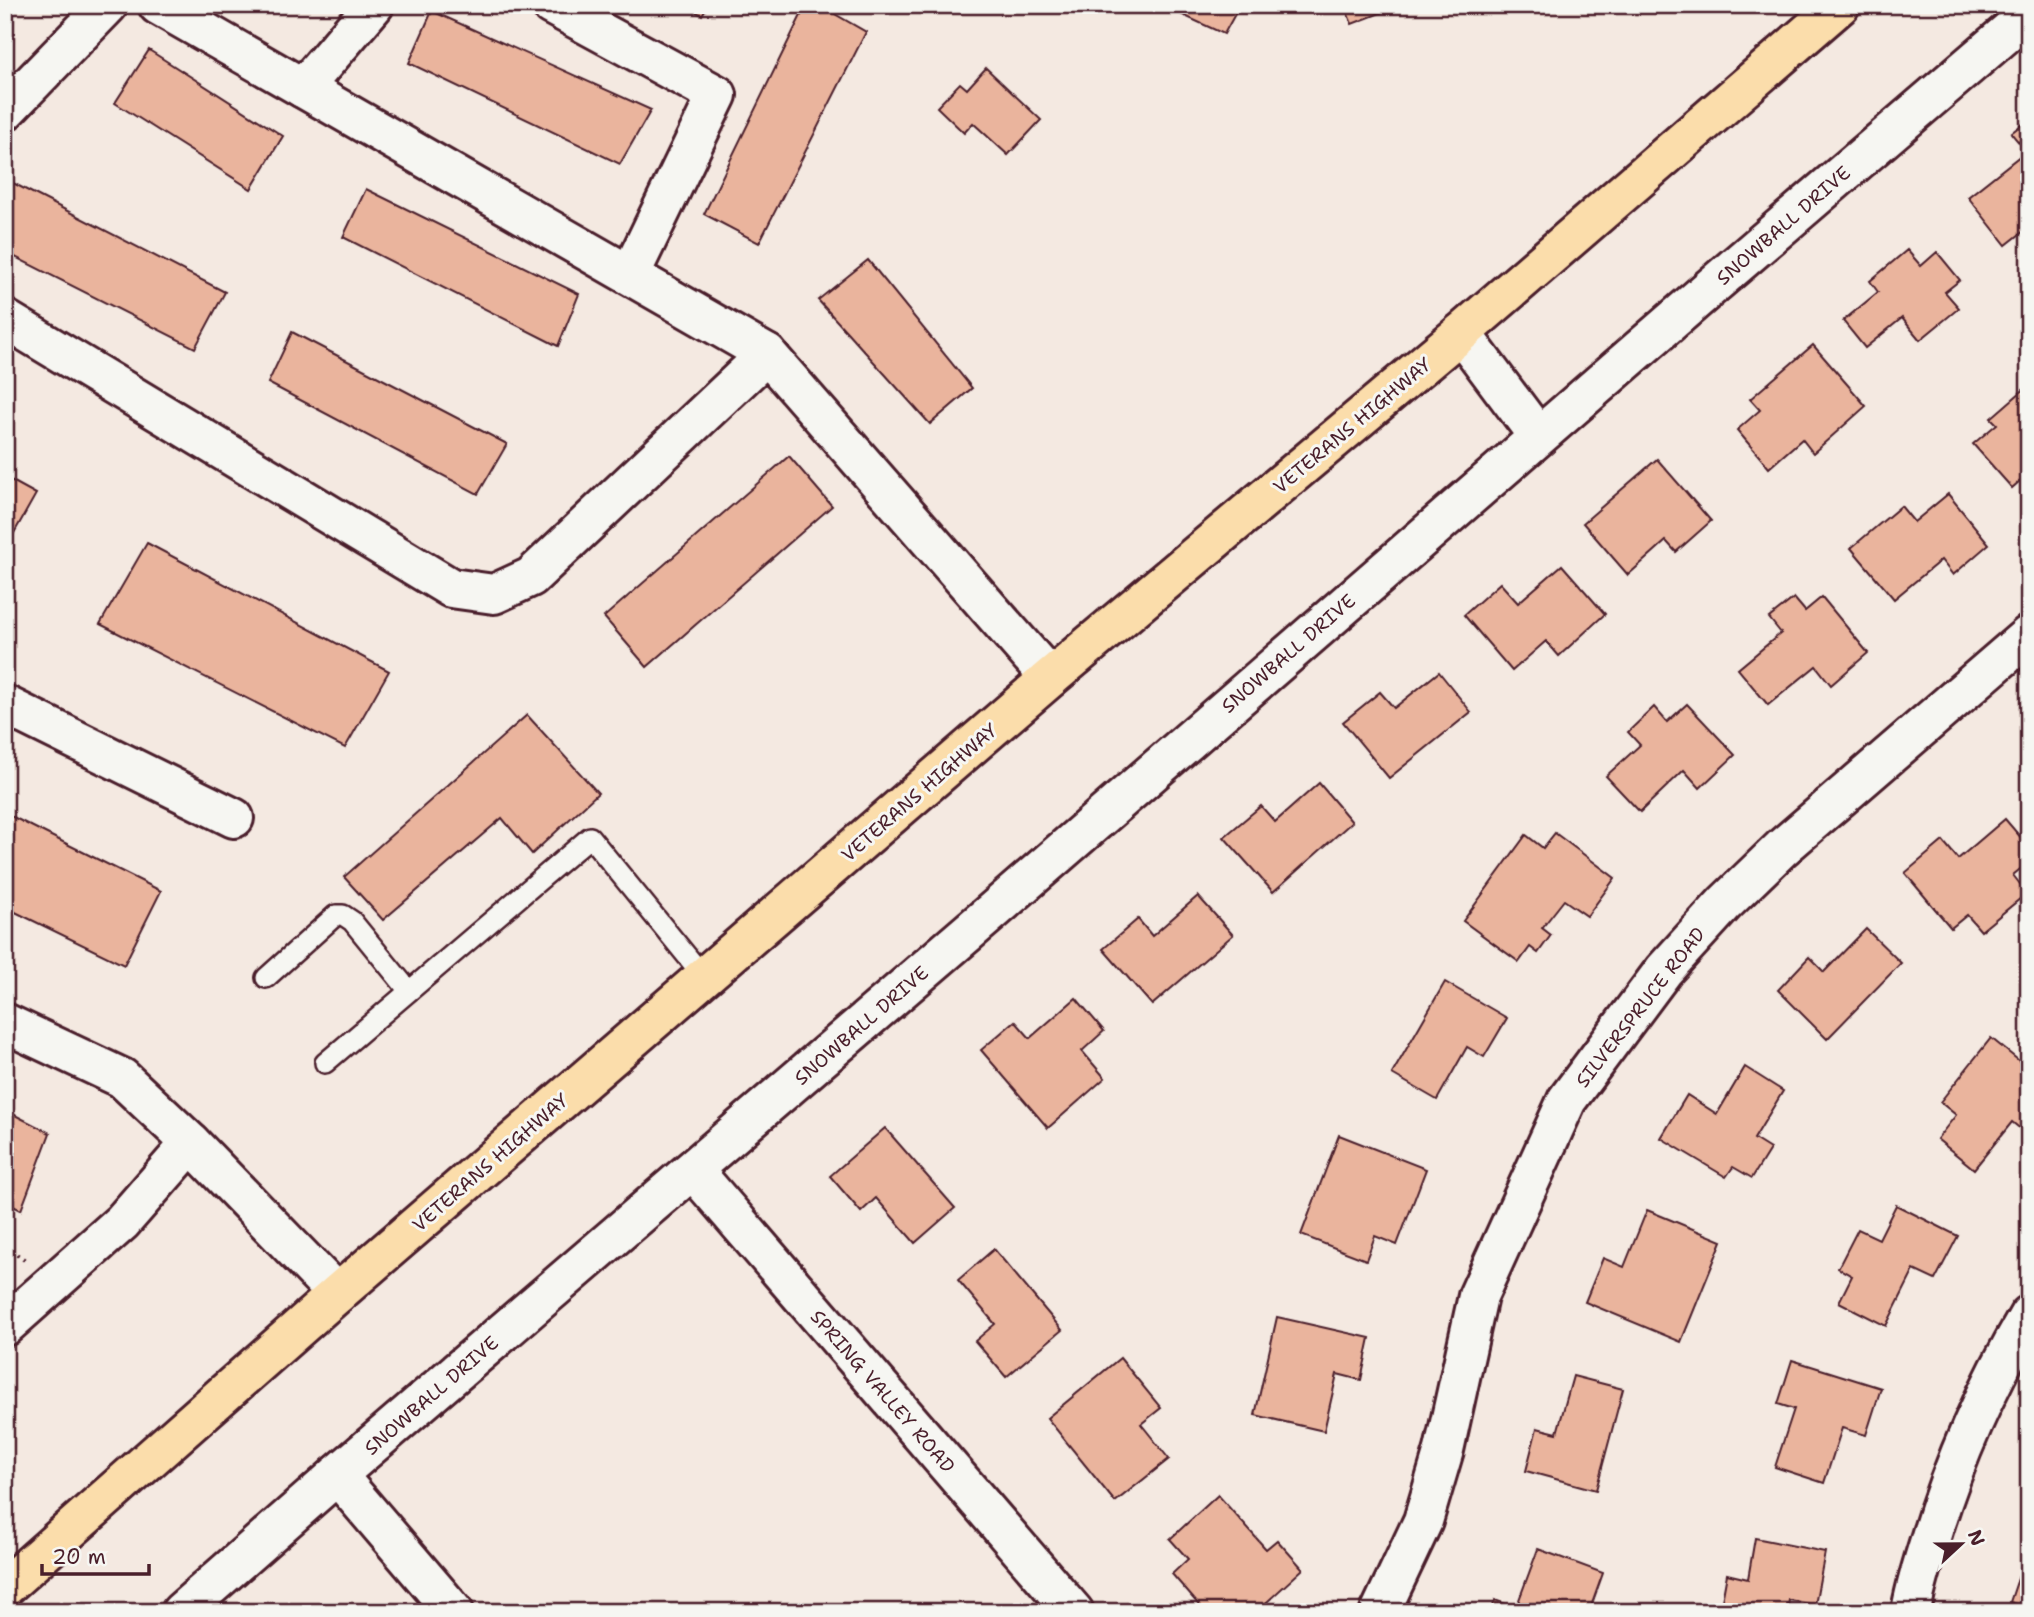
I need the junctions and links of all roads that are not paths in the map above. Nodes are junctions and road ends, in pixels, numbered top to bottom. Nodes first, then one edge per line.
1 (108, 5) edge
2 (158, 5) edge
3 (374, 5) edge
4 (551, 5) edge
5 (1840, 5) edge
6 (2029, 14) edge
7 (303, 88) junction
8 (5, 111) edge
9 (630, 275) junction
10 (5, 318) edge
11 (1461, 334) junction
12 (767, 354) junction
13 (1538, 436) junction
14 (2029, 635) edge
15 (1050, 678) junction
16 (5, 705) edge
17 (234, 818) dead end
18 (704, 977) junction
19 (266, 978) dead end
20 (409, 991) junction
21 (5, 1023) edge
22 (325, 1063) dead end
23 (191, 1143) junction
24 (693, 1170) junction
25 (337, 1294) junction
26 (2029, 1315) edge
27 (5, 1326) edge
28 (337, 1475) junction
29 (5, 1587) edge
30 (181, 1612) edge
31 (454, 1612) edge
32 (1074, 1612) edge
33 (1380, 1612) edge
34 (1911, 1612) edge

1 - 8 street
2 - 7 street
3 - 7 street
4 - 9 street
5 - 11 main road, VETERANS HIGHWAY
6 - 13 street, SNOWBALL DRIVE
7 - 9 street
9 - 12 street
10 - 12 street
11 - 13 street
11 - 15 main road, VETERANS HIGHWAY
12 - 15 street
13 - 24 street, SNOWBALL DRIVE
14 - 33 street, SILVERSPRUCE ROAD
15 - 18 main road, VETERANS HIGHWAY
16 - 17 street
18 - 20 lane
18 - 25 main road, VETERANS HIGHWAY
19 - 20 lane
20 - 22 lane
21 - 23 street
23 - 25 street
23 - 27 street
24 - 28 street, SNOWBALL DRIVE
24 - 32 street, SPRING VALLEY ROAD
25 - 29 main road, VETERANS HIGHWAY
26 - 34 street
28 - 30 street, SNOWBALL DRIVE
28 - 31 street

